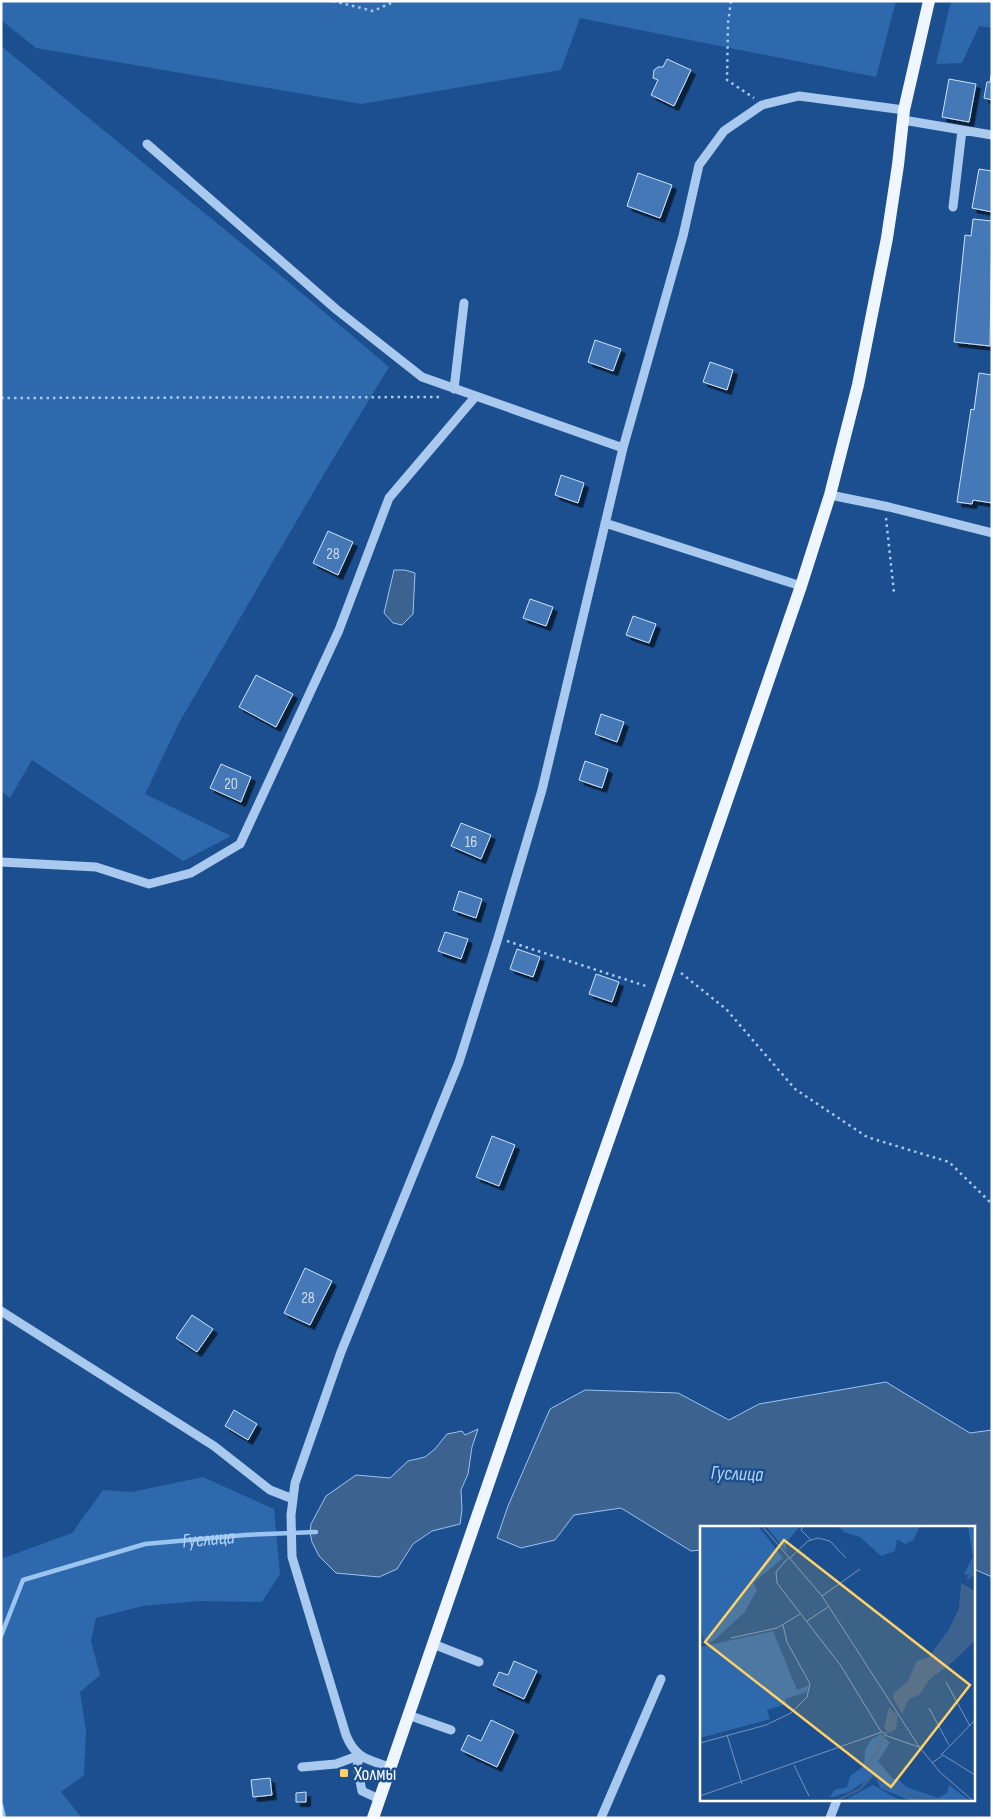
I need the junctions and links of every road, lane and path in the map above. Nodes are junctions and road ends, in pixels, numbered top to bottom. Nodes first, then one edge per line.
1 (333, 1) edge
2 (396, 1) edge
3 (731, 1) edge
4 (929, 1) edge
5 (762, 105) junction
6 (903, 115) junction
7 (962, 130) junction
8 (992, 135) edge
9 (147, 144) dead end
10 (953, 207) dead end
11 (464, 303) dead end
12 (454, 389) junction
13 (446, 397) dead end
14 (475, 397) junction
15 (1, 398) edge
16 (623, 448) junction
17 (830, 494) junction
18 (889, 507) junction
19 (605, 523) junction
20 (992, 534) edge
21 (801, 586) junction
22 (894, 593) dead end
23 (1, 862) edge
24 (498, 938) junction
25 (670, 964) junction
26 (661, 991) junction
27 (992, 1204) edge
28 (1, 1312) edge
29 (294, 1499) junction
30 (433, 1644) junction
31 (479, 1662) dead end
32 (661, 1679) dead end
33 (408, 1715) junction
34 (451, 1730) dead end
35 (360, 1755) junction
36 (302, 1767) dead end
37 (390, 1767) junction
38 (379, 1800) junction
39 (836, 1802) edge
40 (373, 1818) edge
41 (600, 1818) edge
42 (830, 1818) edge

1 - 2 path
3 - 5 path
4 - 6 main road
5 - 6 street
5 - 16 street
6 - 7 street
6 - 17 main road
7 - 8 street
7 - 10 street
9 - 12 street
11 - 12 street
12 - 14 street
13 - 15 path
14 - 16 street
14 - 23 street
16 - 19 street
17 - 18 street
17 - 21 main road
18 - 20 street
18 - 22 path
19 - 21 street
19 - 24 street
21 - 25 main road
24 - 26 path
24 - 29 street
25 - 26 main road
25 - 27 path
26 - 30 main road
28 - 29 street
29 - 35 street
30 - 31 street
30 - 33 main road
32 - 41 street
33 - 34 street
33 - 37 main road
35 - 36 street
35 - 37 street
35 - 38 street
37 - 38 main road
38 - 40 main road
39 - 42 street

